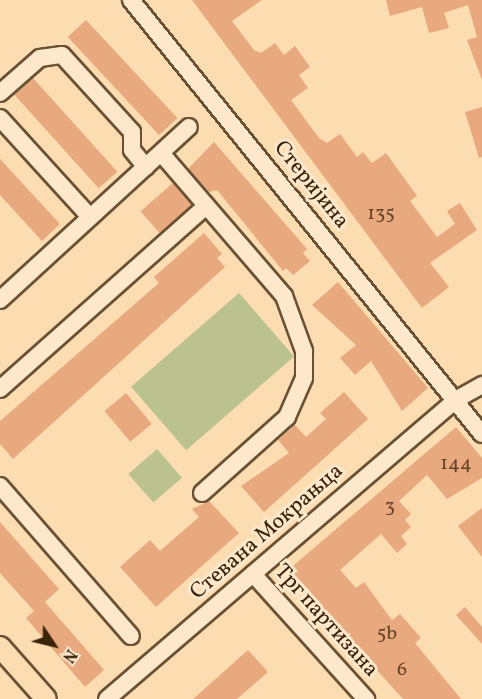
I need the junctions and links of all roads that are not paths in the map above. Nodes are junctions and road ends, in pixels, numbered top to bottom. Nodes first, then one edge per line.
1 (131, 0) edge
2 (0, 93) edge
3 (0, 117) edge
4 (189, 127) dead end
5 (161, 153) junction
6 (146, 167) junction
7 (206, 206) junction
8 (90, 217) junction
9 (0, 300) edge
10 (482, 385) edge
11 (0, 388) edge
12 (457, 399) junction
13 (482, 434) edge
14 (0, 486) edge
15 (202, 494) dead end
16 (253, 574) junction
17 (131, 636) dead end
18 (0, 647) edge
19 (46, 699) edge
20 (107, 699) edge
21 (366, 699) edge

1 - 12 street, Стеријина
2 - 3 street
2 - 6 street
3 - 8 street
4 - 5 street
5 - 6 street
5 - 7 street
6 - 8 street
7 - 11 street
7 - 15 street
8 - 9 street
10 - 12 street
12 - 13 street, Стеријина
12 - 16 street, Стевана Мокрањца
14 - 17 street
16 - 20 street, Стевана Мокрањца
16 - 21 street, Трг партизана
18 - 19 main road

